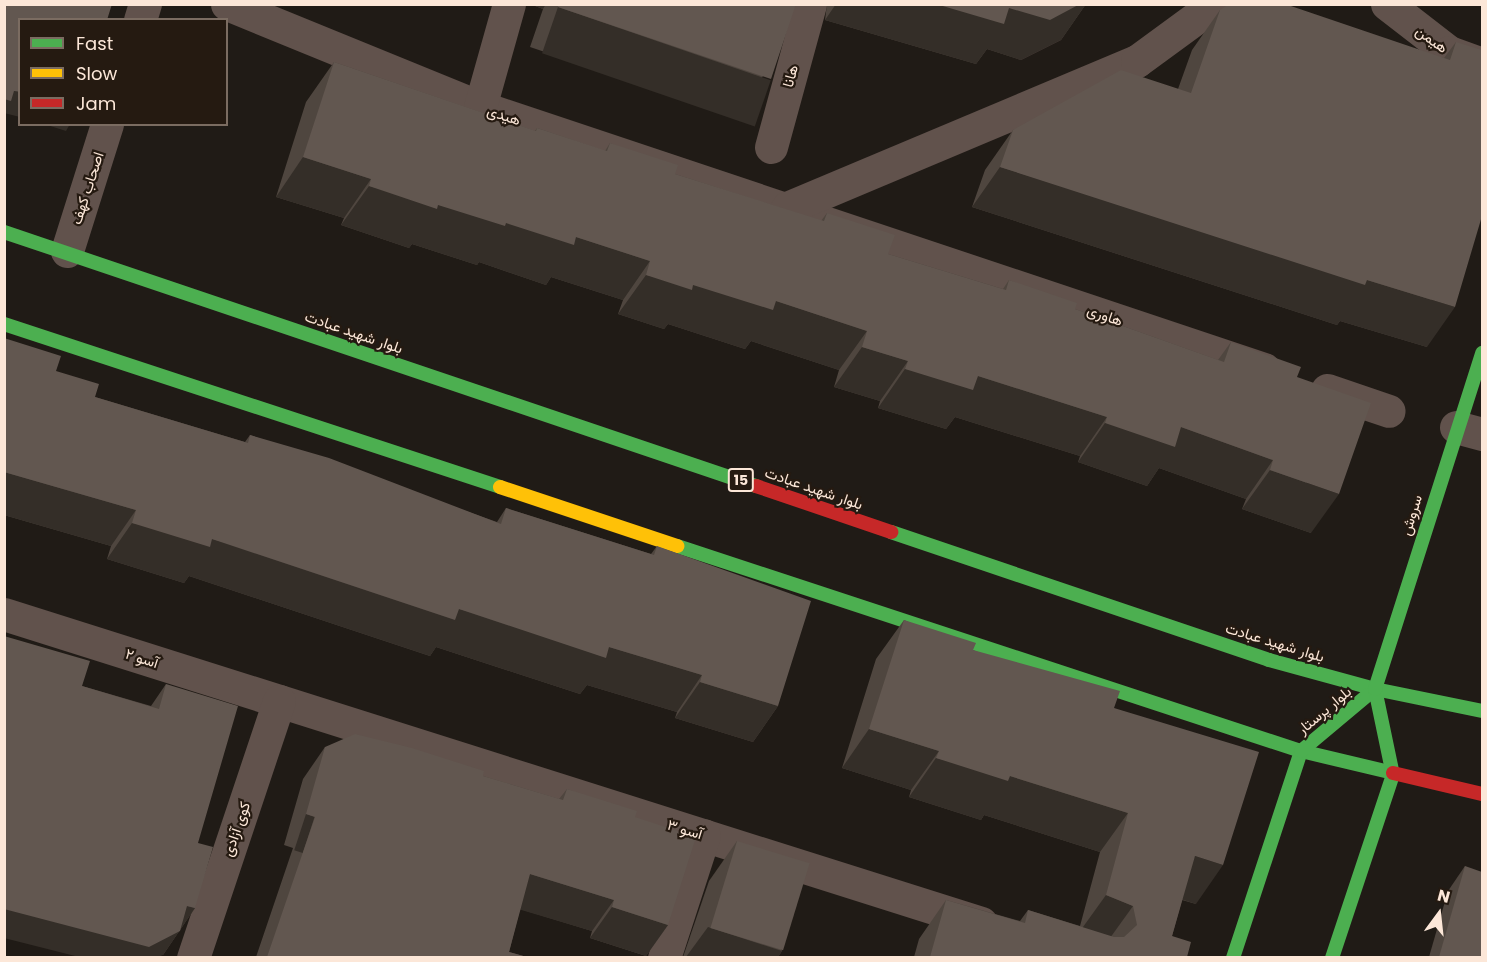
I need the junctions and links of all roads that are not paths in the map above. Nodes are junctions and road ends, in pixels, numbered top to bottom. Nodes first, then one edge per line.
1 (227, 4) edge
2 (509, 4) edge
3 (810, 4) edge
4 (1215, 4) edge
5 (1387, 4) edge
6 (1482, 64) edge
7 (480, 107) junction
8 (106, 126) edge
9 (771, 147) dead end
10 (787, 208) junction
11 (4, 232) edge
12 (67, 251) junction
13 (4, 324) edge
14 (1482, 352) edge
15 (1389, 411) dead end
16 (1469, 430) edge
17 (4, 614) edge
18 (1374, 689) junction
19 (279, 701) junction
20 (1482, 711) edge
21 (1301, 751) junction
22 (1394, 775) junction
23 (1482, 794) edge
24 (704, 835) junction
25 (1012, 932) edge
26 (193, 957) edge
27 (664, 957) edge
28 (1233, 957) edge
29 (1332, 957) edge

1 - 7 street, هیدی
2 - 7 street
3 - 9 street, هانا
4 - 10 street
5 - 6 street, هیمن
7 - 10 street, هیدی
8 - 12 street, اصحاب کهف
10 - 15 street, هاوری
11 - 12 main road, بلوار شهید عبادت / 15
12 - 18 main road, بلوار شهید عبادت / 15
13 - 21 main road
14 - 16 main road, سروش
16 - 18 main road, سروش
17 - 19 street, آسو ۲
18 - 20 main road, بلوار شهید عبادت / 15
18 - 21 main road, بلوار پرستار
18 - 22 main road, بلوار پرستار
19 - 24 street, آسو ۳
19 - 26 street, کوی آزادی
21 - 22 main road
21 - 28 main road, بلوار پرستار
22 - 23 main road
22 - 29 main road
24 - 25 street, آسو ۳
24 - 27 street

